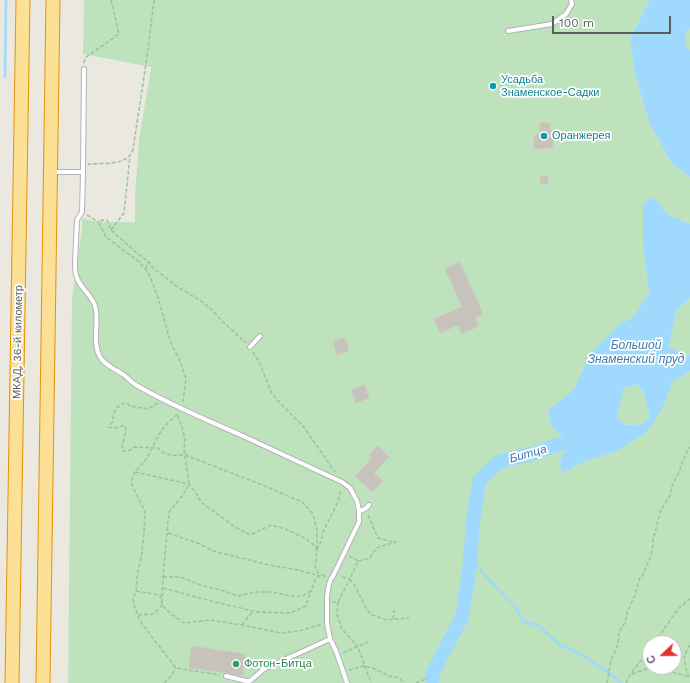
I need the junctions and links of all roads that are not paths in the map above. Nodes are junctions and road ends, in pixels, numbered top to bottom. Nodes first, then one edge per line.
1 (23, 0) edge
2 (53, 0) edge
3 (571, 0) edge
4 (508, 31) dead end
5 (84, 69) road end
6 (50, 172) junction
7 (83, 172) junction
8 (260, 336) dead end
9 (250, 347) road end
10 (369, 505) dead end
11 (359, 511) junction
12 (330, 640) junction
13 (226, 676) road end
14 (12, 683) edge
15 (43, 683) edge
16 (347, 683) edge

1 - 14 highway, МКАД, 36-й километр
2 - 6 highway
3 - 4 lane
5 - 7 lane
6 - 7 lane
6 - 15 highway
7 - 11 lane
8 - 9 lane
10 - 11 lane
11 - 12 lane
12 - 13 lane
12 - 16 lane

